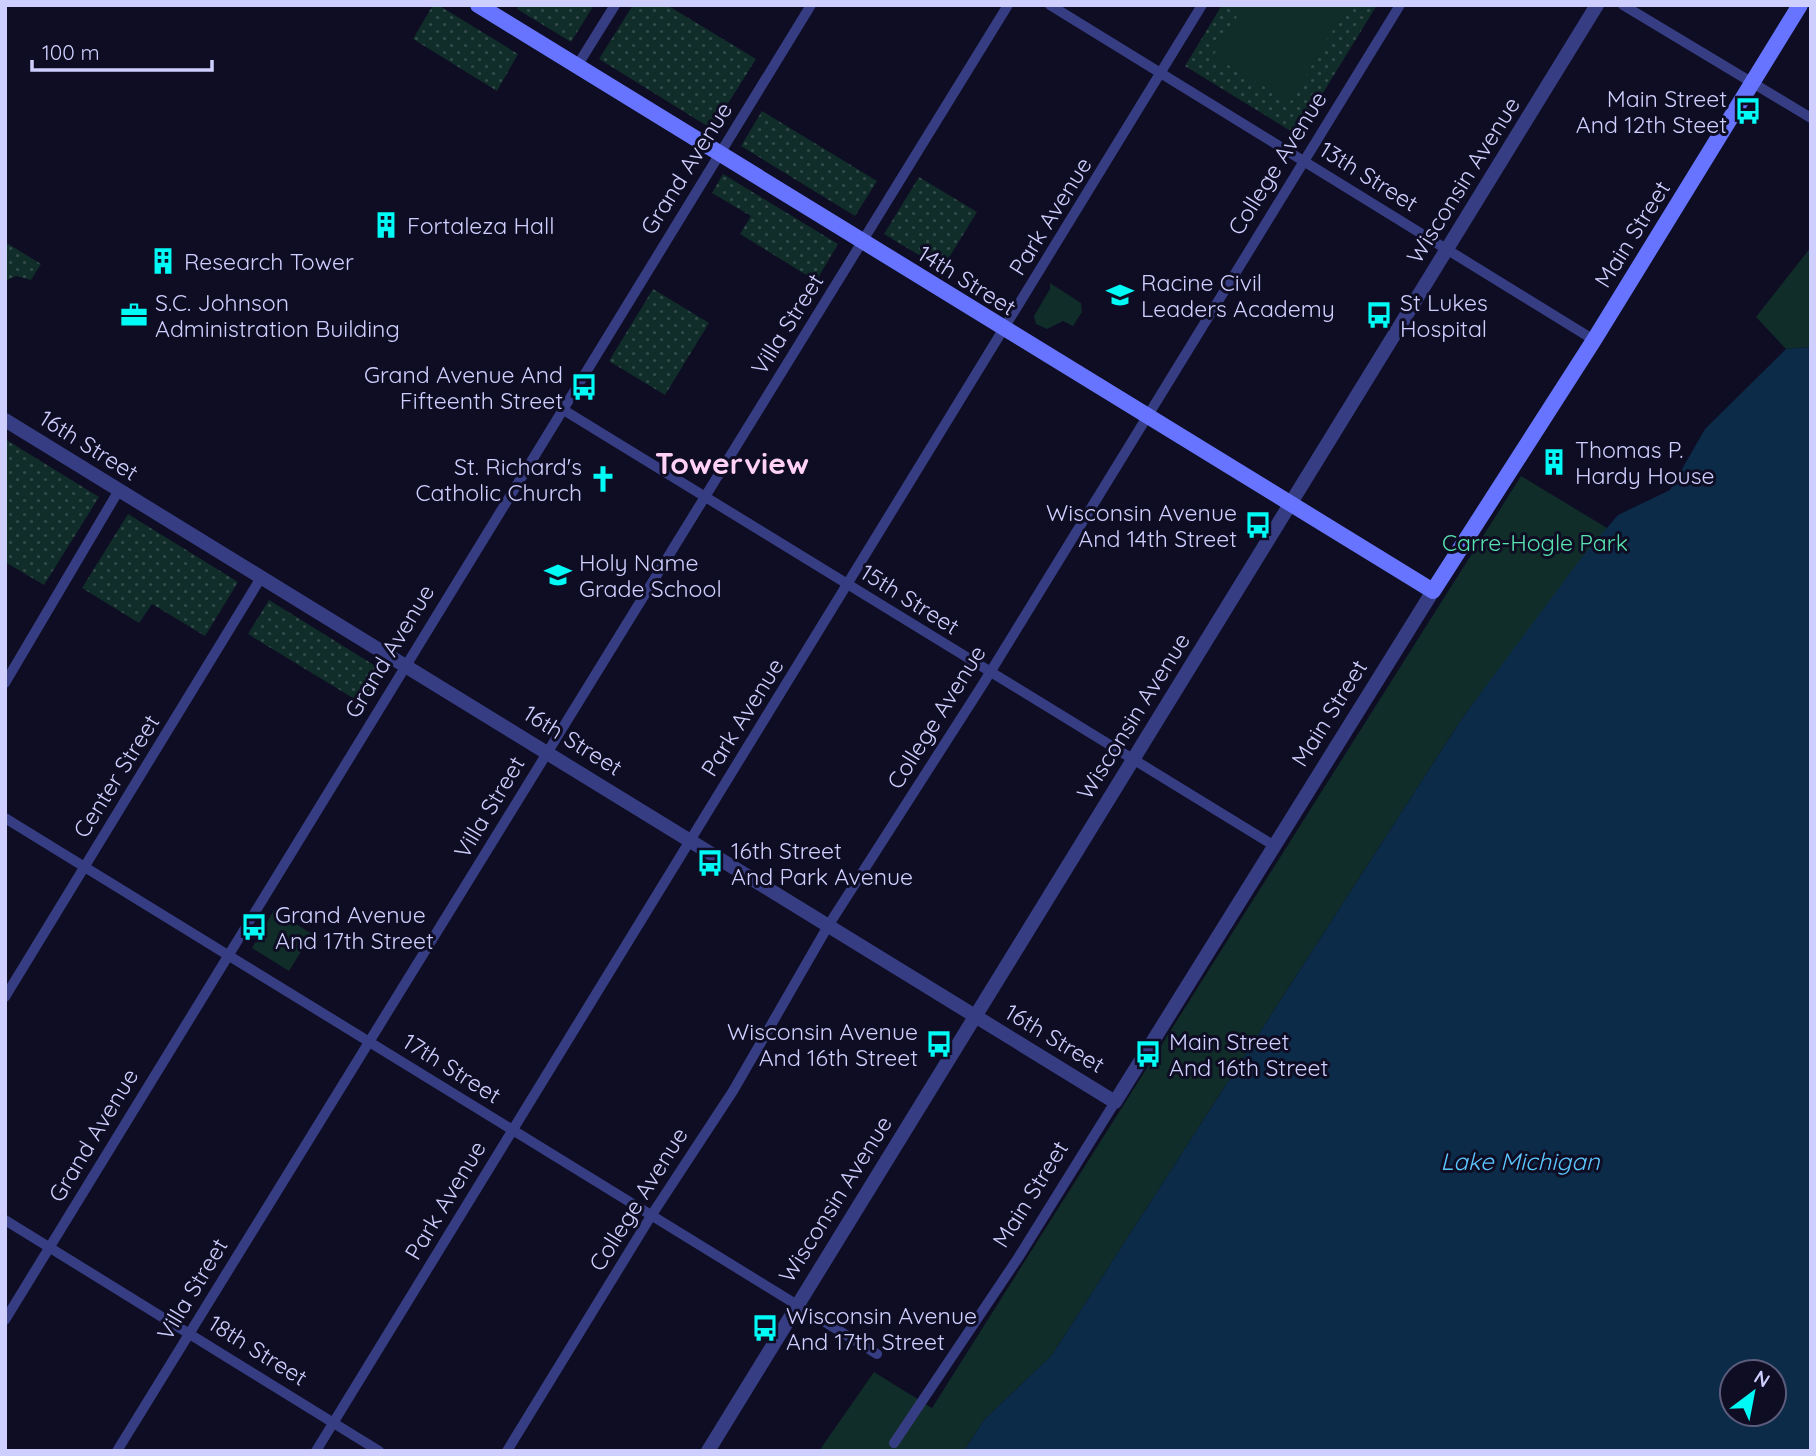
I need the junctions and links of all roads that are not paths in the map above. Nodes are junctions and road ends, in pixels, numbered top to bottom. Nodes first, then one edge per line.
1 (478, 5) edge
2 (615, 5) edge
3 (811, 5) edge
4 (1008, 5) edge
5 (1050, 5) edge
6 (1202, 5) edge
7 (1400, 5) edge
8 (1597, 5) edge
9 (1623, 5) edge
10 (1800, 5) edge
11 (577, 66) junction
12 (1162, 74) junction
13 (1752, 82) junction
14 (1811, 118) edge
15 (719, 155) junction
16 (1304, 160) junction
17 (862, 242) junction
18 (1447, 249) junction
19 (1004, 330) junction
20 (1594, 340) junction
21 (562, 409) junction
22 (1147, 417) junction
23 (5, 420) edge
24 (120, 490) junction
25 (705, 498) junction
26 (1290, 505) junction
27 (262, 576) junction
28 (847, 585) junction
29 (1433, 591) junction
30 (405, 664) junction
31 (990, 673) junction
32 (5, 683) edge
33 (547, 751) junction
34 (1133, 761) junction
35 (5, 818) edge
36 (690, 841) junction
37 (1273, 845) junction
38 (85, 866) junction
39 (828, 926) junction
40 (228, 955) junction
41 (5, 997) edge
42 (975, 1016) junction
43 (369, 1040) junction
44 (1115, 1102) junction
45 (512, 1130) junction
46 (651, 1216) junction
47 (5, 1220) edge
48 (49, 1247) junction
49 (797, 1305) junction
50 (5, 1320) edge
51 (190, 1332) junction
52 (877, 1354) dead end
53 (333, 1423) junction
54 (894, 1443) dead end
55 (117, 1451) edge
56 (316, 1451) edge
57 (379, 1451) edge
58 (507, 1451) edge
59 (708, 1451) edge

1 - 11 main road, 14th Street
2 - 11 street
3 - 15 street, Grand Avenue
4 - 17 street, Villa Street
5 - 12 street, 13th Street
6 - 12 street, Park Avenue
7 - 16 street, College Avenue
8 - 18 street, Wisconsin Avenue
9 - 13 street
10 - 13 main road, Main Street
11 - 15 main road, 14th Street
12 - 16 street, 13th Street
12 - 19 street, Park Avenue
13 - 14 street
13 - 20 main road, Main Street
15 - 17 main road, 14th Street
15 - 21 street, Grand Avenue
16 - 18 street, 13th Street
16 - 22 street, College Avenue
17 - 19 main road, 14th Street
17 - 25 street, Villa Street
18 - 20 street, 13th Street
18 - 26 street, Wisconsin Avenue
19 - 22 main road, 14th Street
19 - 28 street, Park Avenue
20 - 29 main road, Main Street
21 - 25 street, 15th Street
21 - 30 street, Grand Avenue
22 - 26 main road, 14th Street
22 - 31 street, College Avenue
23 - 24 street, 16th Street
24 - 27 street, 16th Street
24 - 32 street
25 - 28 street, 15th Street
25 - 33 street, Villa Street
26 - 29 main road, 14th Street
26 - 34 street, Wisconsin Avenue
27 - 30 street, 16th Street
27 - 38 street, Center Street
28 - 31 street, 15th Street
28 - 36 street, Park Avenue
29 - 37 street, Main Street
30 - 33 street, 16th Street
30 - 40 street, Grand Avenue
31 - 34 street, 15th Street
31 - 39 street, College Avenue
33 - 36 street, 16th Street
33 - 43 street, Villa Street
34 - 37 street, 15th Street
34 - 42 street, Wisconsin Avenue
35 - 38 street, 17th Street
36 - 39 street, 16th Street
36 - 45 street, Park Avenue
37 - 44 street, Main Street
38 - 40 street, 17th Street
38 - 41 street, Center Street
39 - 42 street, 16th Street
39 - 46 street, College Avenue
40 - 43 street, 17th Street
40 - 48 street, Grand Avenue
42 - 44 street, 16th Street
42 - 49 street, Wisconsin Avenue
43 - 45 street, 17th Street
43 - 51 street, Villa Street
44 - 54 street, Main Street
45 - 46 street, 17th Street
45 - 53 street, Park Avenue
46 - 49 street, 17th Street
46 - 58 street, College Avenue
47 - 48 street, 18th Street
48 - 50 street, Grand Avenue
48 - 51 street, 18th Street
49 - 52 street, 17th Street
49 - 59 street, Wisconsin Avenue
51 - 53 street, 18th Street
51 - 55 street, Villa Street
53 - 56 street, Park Avenue
53 - 57 street, 18th Street

